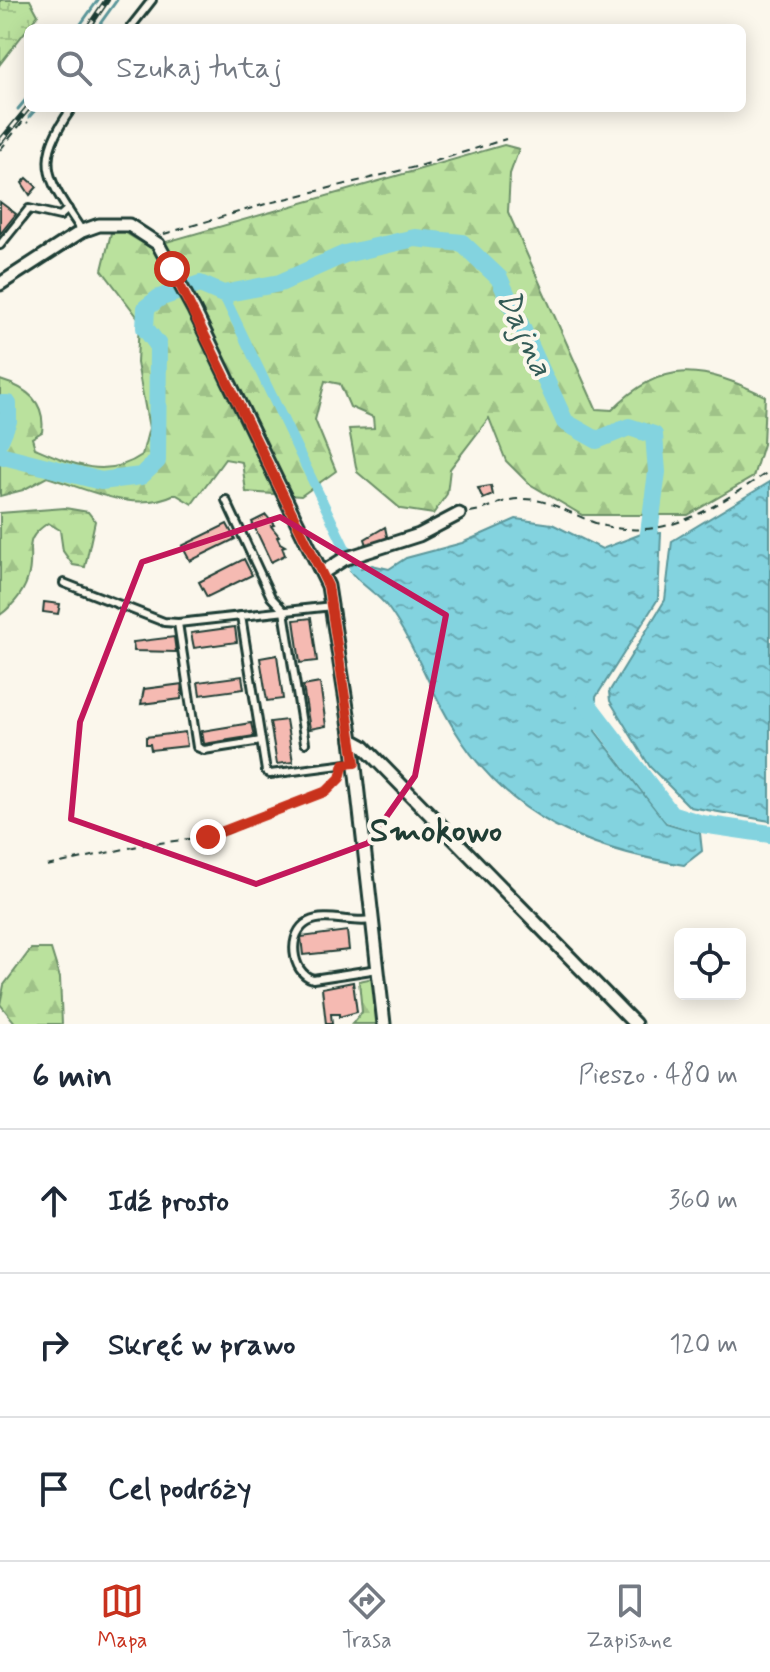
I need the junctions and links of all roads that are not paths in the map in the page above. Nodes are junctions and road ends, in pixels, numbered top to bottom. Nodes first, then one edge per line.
1 (152, 0) edge
2 (133, 24) edge
3 (70, 112) edge
4 (68, 209) junction
5 (82, 231) junction
6 (0, 245) edge
7 (0, 284) edge
8 (226, 500) dead end
9 (459, 514) road end
10 (322, 573) junction
11 (64, 583) dead end
12 (332, 606) junction
13 (284, 611) junction
14 (241, 616) junction
15 (178, 623) junction
16 (352, 740) junction
17 (261, 741) junction
18 (305, 743) dead end
19 (349, 763) junction
20 (372, 920) junction
21 (378, 969) junction
22 (384, 1024) edge
23 (635, 1024) edge

1 - 2 lane
3 - 4 lane
4 - 5 lane
4 - 6 lane
5 - 7 street
5 - 10 street
8 - 13 lane
9 - 10 street
10 - 12 street
11 - 15 lane
12 - 13 lane
12 - 16 street
13 - 14 lane
13 - 18 lane
14 - 15 lane
14 - 17 lane
15 - 17 lane
16 - 19 street
16 - 23 street
17 - 19 lane
19 - 20 street
20 - 21 street
20 - 21 lane
21 - 22 street

